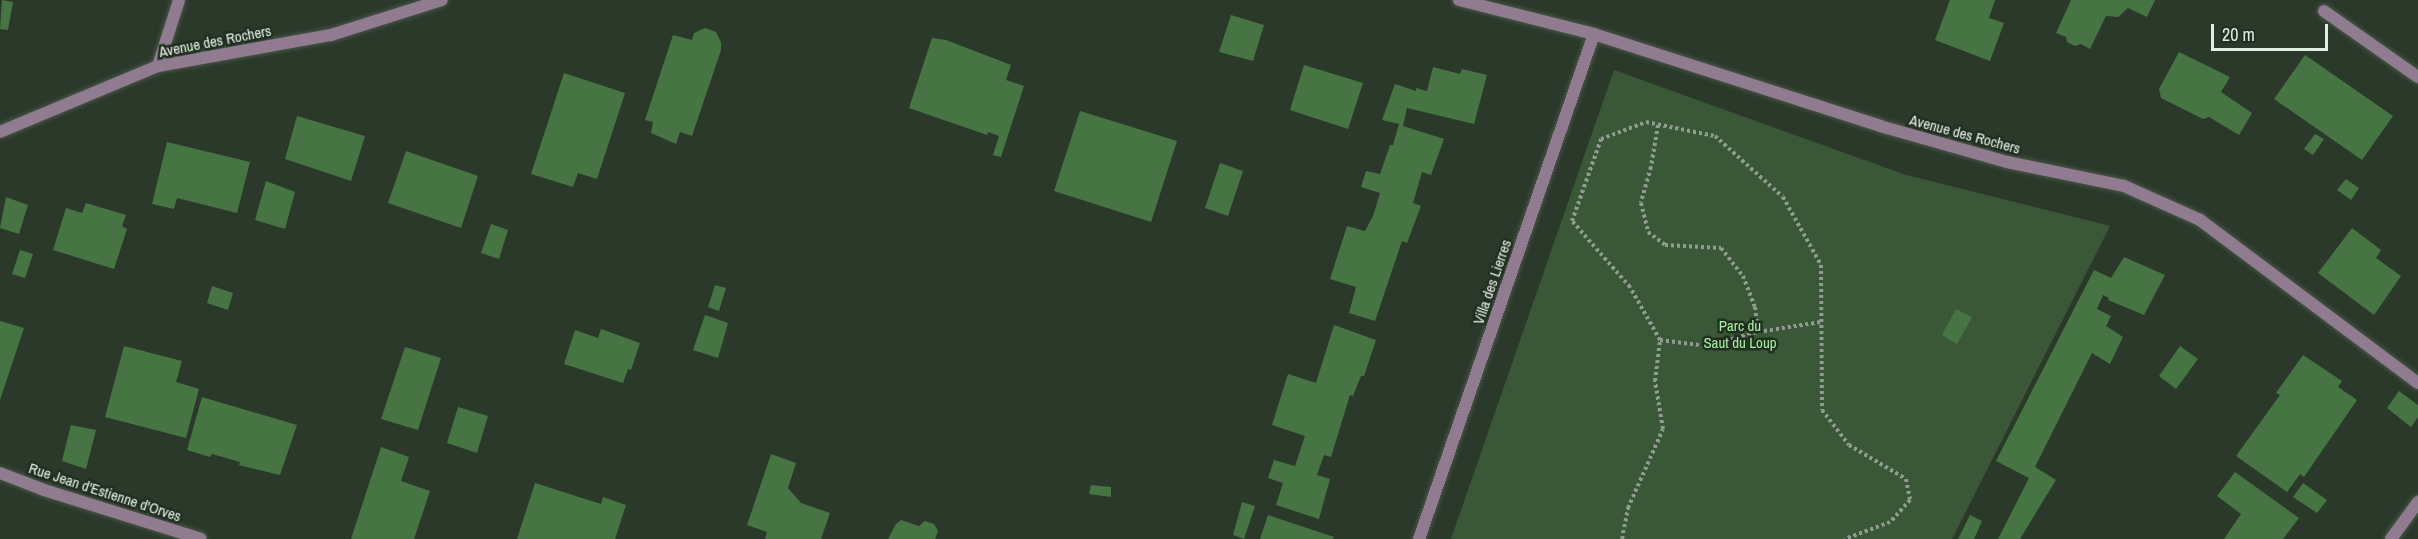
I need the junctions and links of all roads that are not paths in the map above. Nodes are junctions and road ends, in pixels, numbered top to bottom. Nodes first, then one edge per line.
1 (178, 0) edge
2 (442, 0) edge
3 (1459, 0) edge
4 (2324, 11) dead end
5 (1594, 34) junction
6 (158, 66) junction
7 (2418, 78) edge
8 (0, 132) edge
9 (2418, 383) edge
10 (0, 473) edge
11 (2418, 502) edge
12 (201, 539) edge
13 (1419, 539) edge
14 (2391, 539) edge

1 - 6 street
2 - 6 street, Avenue des Rochers
3 - 5 street, Avenue des Rochers
4 - 7 street
5 - 9 street, Avenue des Rochers
5 - 13 street, Villa des Lierres
6 - 8 street, Avenue des Rochers
10 - 12 street, Rue Jean d'Estienne d'Orves
11 - 14 street

